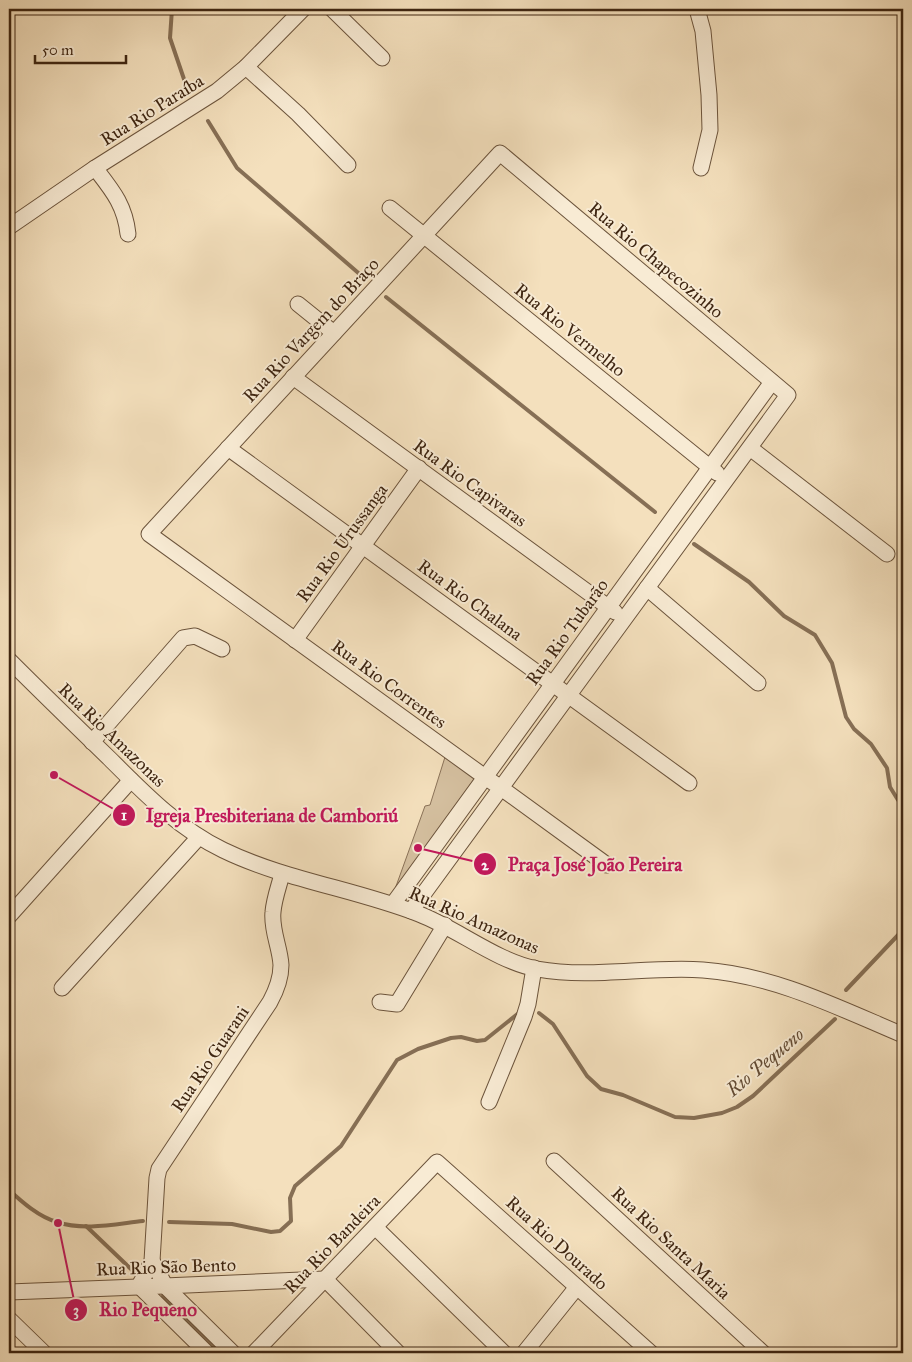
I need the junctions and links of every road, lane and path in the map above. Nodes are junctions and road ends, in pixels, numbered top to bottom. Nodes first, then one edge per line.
1 (303, 9) edge
2 (332, 9) edge
3 (697, 9) edge
4 (382, 58) dead end
5 (246, 67) junction
6 (500, 153) joint
7 (348, 164) dead end
8 (95, 168) junction
9 (701, 168) dead end
10 (390, 208) dead end
11 (9, 227) edge
12 (128, 234) dead end
13 (424, 236) junction
14 (298, 304) dead end
15 (334, 333) junction
16 (293, 377) junction
17 (772, 382) junction
18 (228, 448) junction
19 (750, 448) junction
20 (710, 467) junction
21 (419, 468) junction
22 (726, 480) junction
23 (149, 534) joint
24 (363, 546) junction
25 (887, 554) dead end
26 (647, 588) junction
27 (609, 607) junction
28 (625, 619) junction
29 (295, 640) junction
30 (222, 649) dead end
31 (9, 660) edge
32 (758, 683) dead end
33 (552, 684) junction
34 (568, 696) junction
35 (92, 742) junction
36 (485, 777) junction
37 (131, 780) junction
38 (689, 784) dead end
39 (501, 788) junction
40 (199, 837) junction
41 (607, 865) dead end
42 (282, 874) junction
43 (393, 904) junction
44 (411, 911) junction
45 (9, 916) edge
46 (445, 925) junction
47 (534, 968) junction
48 (62, 988) dead end
49 (380, 1002) dead end
50 (903, 1035) edge
51 (489, 1102) dead end
52 (554, 1160) dead end
53 (438, 1162) joint
54 (375, 1227) junction
55 (152, 1261) junction
56 (325, 1279) junction
57 (139, 1286) junction
58 (166, 1287) junction
59 (577, 1287) junction
60 (9, 1292) edge
61 (9, 1319) edge
62 (44, 1353) edge
63 (207, 1353) edge
64 (232, 1353) edge
65 (254, 1353) edge
66 (398, 1353) edge
67 (504, 1353) edge
68 (524, 1353) edge
69 (651, 1353) edge
70 (763, 1353) edge

1 - 5 street, Rua Rio Paraíba
2 - 4 street
3 - 9 street
5 - 7 street
5 - 8 street, Rua Rio Paraíba
6 - 13 street, Rua Rio Vargem do Braço
6 - 17 street, Rua Rio Chapecozinho
8 - 11 street, Rua Rio Paraíba
8 - 12 street
10 - 13 street, Rua Rio Vermelho
13 - 15 street, Rua Rio Vargem do Braço
13 - 20 street, Rua Rio Vermelho
14 - 15 street
15 - 16 street, Rua Rio Vargem do Braço
16 - 18 street, Rua Rio Vargem do Braço
16 - 21 street, Rua Rio Capivaras
17 - 19 street, Rua Rio Chapecozinho
17 - 20 street, Rua Rio Tubarão
18 - 23 street, Rua Rio Vargem do Braço
18 - 24 street, Rua Rio Chalana
19 - 22 street
19 - 25 street
20 - 22 street, Rua Rio Vermelho
20 - 27 street, Rua Rio Tubarão
21 - 24 street, Rua Rio Urussanga
21 - 27 street, Rua Rio Capivaras
22 - 26 street
23 - 29 street, Rua Rio Correntes
24 - 29 street, Rua Rio Urussanga
24 - 33 street, Rua Rio Chalana
26 - 28 street
26 - 32 street
27 - 28 street, Rua Rio Capivaras
27 - 33 street, Rua Rio Tubarão
28 - 34 street
29 - 36 street, Rua Rio Correntes
30 - 35 street
31 - 35 street, Rua Rio Amazonas
33 - 34 street, Rua Rio Chalana
33 - 36 street, Rua Rio Tubarão
34 - 38 street, Rua Rio Chalana
34 - 39 street
35 - 37 street, Rua Rio Amazonas
36 - 39 street, Rua Rio Correntes
36 - 43 street, Rua Rio Tubarão
37 - 40 street, Rua Rio Amazonas
37 - 45 street
39 - 41 street, Rua Rio Correntes
39 - 44 street
40 - 42 street, Rua Rio Amazonas
40 - 48 street
42 - 43 street, Rua Rio Amazonas
42 - 55 street, Rua Rio Guarani
43 - 44 street, Rua Rio Amazonas
44 - 46 street, Rua Rio Amazonas
46 - 47 street, Rua Rio Amazonas
46 - 49 street
47 - 50 street, Rua Rio Amazonas
47 - 51 street
52 - 70 street, Rua Rio Santa Maria
53 - 54 street, Rua Rio Bandeira
53 - 59 street, Rua Rio Dourado
54 - 56 street, Rua Rio Bandeira
54 - 67 street
55 - 57 street, Rua Rio Guarani
55 - 58 street
56 - 58 street, Rua Rio São Bento
56 - 65 street, Rua Rio Bandeira
56 - 66 street
57 - 58 street, Rua Rio São Bento
57 - 60 street, Rua Rio São Bento
57 - 63 street
58 - 64 street
59 - 68 street
59 - 69 street, Rua Rio Dourado
61 - 62 street

